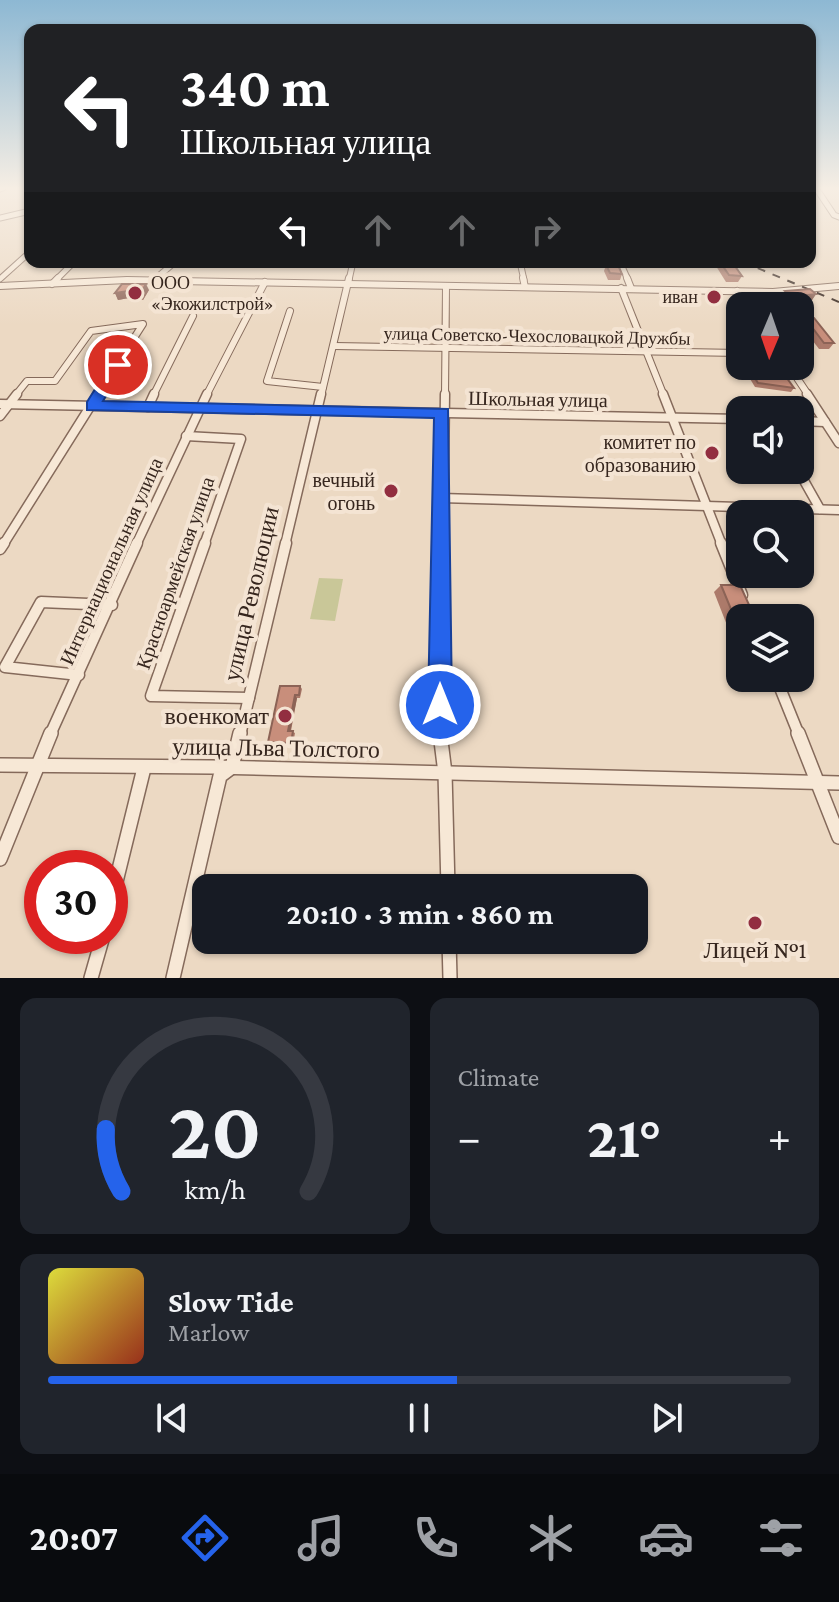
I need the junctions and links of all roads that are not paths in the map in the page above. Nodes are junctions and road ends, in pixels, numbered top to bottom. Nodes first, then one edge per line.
1 (24, 257) edge
2 (68, 268) edge
3 (168, 268) edge
4 (352, 268) edge
5 (521, 268) edge
6 (623, 268) edge
7 (0, 279) edge
8 (154, 280) junction
9 (265, 282) junction
10 (350, 283) junction
11 (52, 285) junction
12 (0, 286) edge
13 (446, 286) junction
14 (839, 286) edge
15 (525, 287) junction
16 (621, 288) junction
17 (631, 288) junction
18 (737, 291) joint
19 (290, 311) dead end
20 (193, 316) dead end
21 (334, 346) junction
22 (443, 348) junction
23 (646, 352) junction
24 (726, 353) edge
25 (798, 380) edge
26 (323, 387) junction
27 (0, 404) edge
28 (11, 404) junction
29 (92, 406) junction
30 (148, 407) junction
31 (200, 408) junction
32 (317, 410) junction
33 (442, 413) junction
34 (0, 416) edge
35 (673, 418) junction
36 (726, 419) edge
37 (814, 422) edge
38 (825, 422) junction
39 (186, 436) junction
40 (839, 443) edge
41 (806, 484) edge
42 (441, 498) junction
43 (706, 505) junction
44 (820, 509) junction
45 (839, 510) edge
46 (0, 549) edge
47 (746, 604) edge
48 (112, 605) junction
49 (79, 675) junction
50 (782, 692) edge
51 (249, 698) junction
52 (0, 765) edge
53 (36, 766) junction
54 (232, 767) junction
55 (144, 768) junction
56 (445, 773) junction
57 (817, 782) junction
58 (839, 783) edge
59 (5, 836) edge
60 (839, 837) edge
61 (124, 850) edge
62 (0, 859) edge
63 (448, 874) edge
64 (98, 954) edge
65 (449, 954) edge
66 (91, 978) edge
67 (173, 978) edge
68 (450, 978) edge

1 - 7 street
2 - 11 street
3 - 8 street
4 - 10 street, улица Революции
5 - 15 street
6 - 17 street
8 - 9 street
8 - 11 street
9 - 10 street
9 - 31 street, Интернациональная улица
10 - 13 street
10 - 21 street, улица Революции
11 - 12 street
13 - 15 street
13 - 22 street
14 - 18 street
15 - 16 street
16 - 17 street
16 - 23 street
17 - 18 street
19 - 26 street
20 - 30 street
21 - 22 street, улица Советско-Чехословацкой Дружбы
21 - 26 street, улица Революции
22 - 23 street, улица Советско-Чехословацкой Дружбы
22 - 33 street
23 - 24 street, улица Советско-Чехословацкой Дружбы
23 - 35 street
25 - 38 street
26 - 32 street, улица Революции
27 - 28 street, Школьная улица
28 - 29 street, Школьная улица
28 - 29 street
28 - 34 street
29 - 30 street, Школьная улица
29 - 46 street
30 - 31 street, Школьная улица
31 - 32 street, Школьная улица
31 - 39 street, Интернациональная улица
32 - 33 street, Школьная улица
32 - 51 street, улица Революции
33 - 35 street, Школьная улица
33 - 42 street
35 - 36 street, Школьная улица
35 - 43 street
37 - 38 street
38 - 40 street
39 - 48 street, Интернациональная улица
39 - 51 street, Красноармейская улица
41 - 44 street
42 - 43 street
42 - 56 street
43 - 44 street
43 - 47 street
44 - 45 street
48 - 49 street, Интернациональная улица
48 - 49 street
49 - 53 street, Интернациональная улица
50 - 57 street
51 - 54 street, улица Революции
52 - 53 street, улица Льва Толстого
53 - 55 street, улица Льва Толстого
53 - 59 street, Интернациональная улица
54 - 55 street, улица Льва Толстого
54 - 56 street, улица Льва Толстого
54 - 67 street, улица Революции
55 - 61 street
56 - 57 street, улица Льва Толстого
56 - 63 street
57 - 58 street, улица Льва Толстого
57 - 60 street
59 - 62 street, Интернациональная улица
64 - 66 street
65 - 68 street

